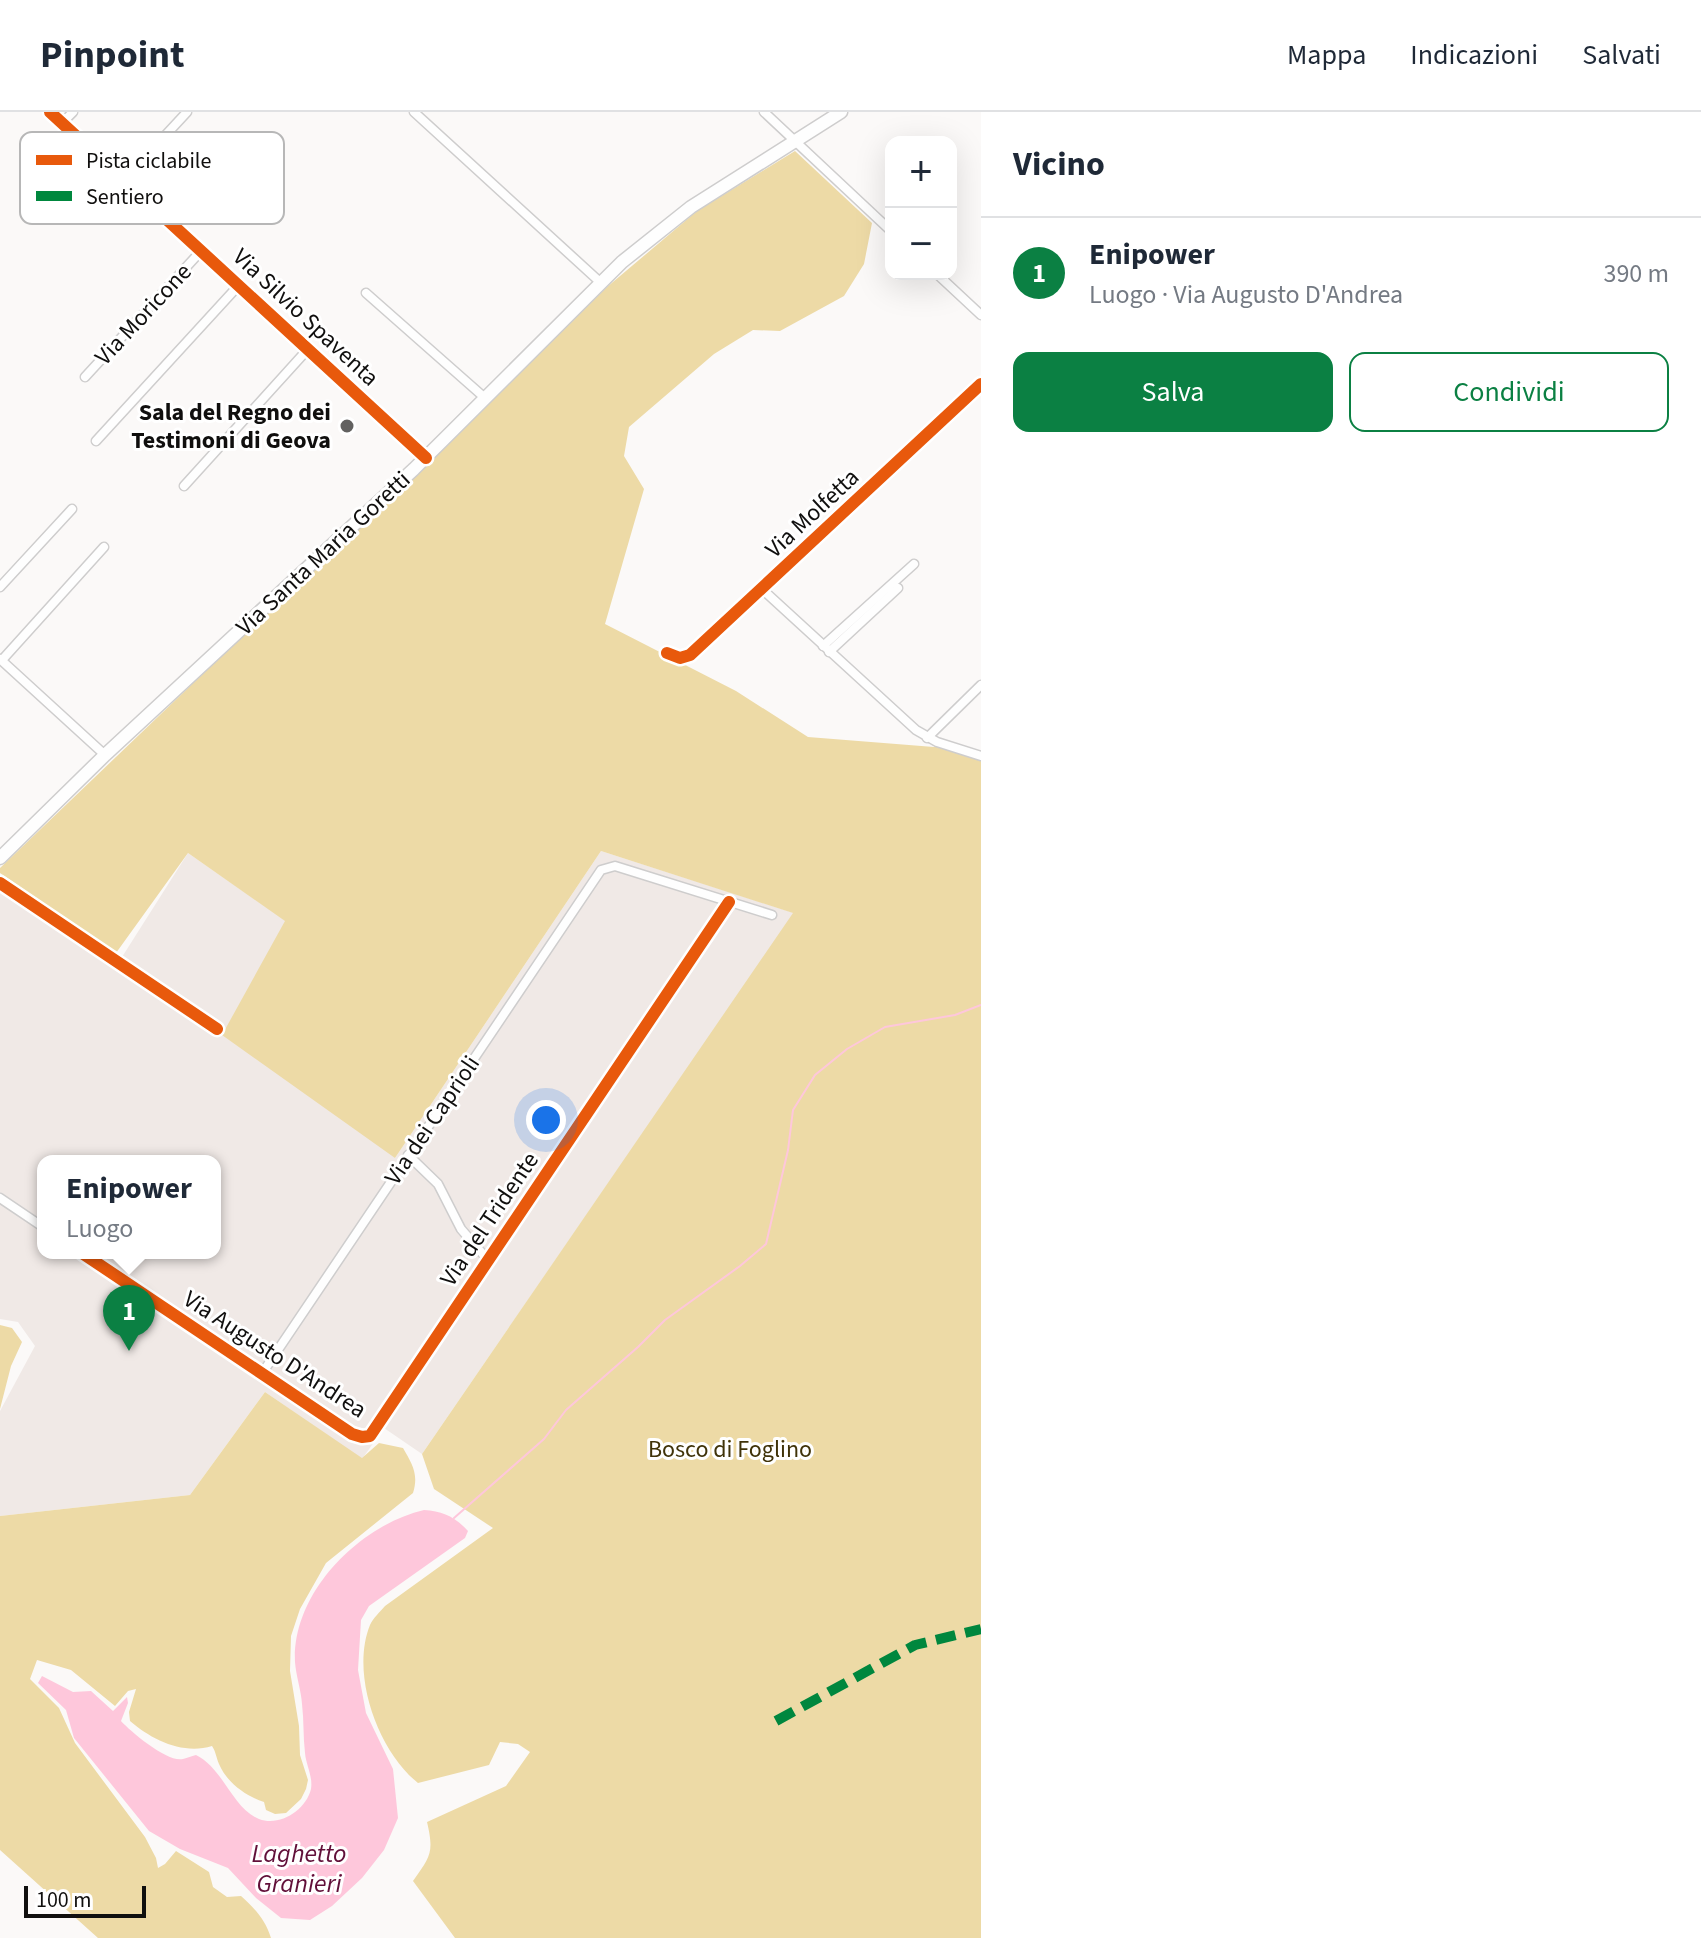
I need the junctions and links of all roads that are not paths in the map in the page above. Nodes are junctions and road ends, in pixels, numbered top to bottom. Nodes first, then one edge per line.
1 (50, 112) edge
2 (73, 112) edge
3 (187, 112) edge
4 (414, 112) edge
5 (764, 112) edge
6 (841, 112) edge
7 (62, 123) junction
8 (72, 132) edge
9 (168, 132) edge
10 (795, 142) junction
11 (172, 224) edge
12 (885, 225) edge
13 (201, 251) junction
14 (943, 280) edge
15 (600, 282) junction
16 (239, 285) junction
17 (366, 293) dead end
18 (981, 315) edge
19 (308, 349) junction
20 (85, 377) dead end
21 (981, 384) edge
22 (485, 398) junction
23 (96, 441) dead end
24 (426, 458) junction
25 (184, 486) dead end
26 (72, 509) dead end
27 (104, 547) dead end
28 (914, 564) dead end
29 (0, 587) edge
30 (898, 588) dead end
31 (762, 589) junction
32 (826, 649) junction
33 (667, 653) dead end
34 (1, 660) edge
35 (981, 685) edge
36 (927, 738) junction
37 (105, 755) junction
38 (981, 756) edge
39 (0, 858) edge
40 (0, 883) edge
41 (729, 902) junction
42 (772, 915) dead end
43 (217, 1029) dead end
44 (408, 1155) junction
45 (0, 1198) edge
46 (37, 1223) edge
47 (91, 1259) edge
48 (488, 1260) junction
49 (261, 1375) junction
50 (365, 1437) joint

1 - 7 street, Via Silvio Spaventa
2 - 7 street
3 - 9 street
4 - 15 street
5 - 10 street
6 - 10 main road, Via Santa Maria Goretti
7 - 8 street, Via Silvio Spaventa
10 - 12 street
10 - 15 main road, Via Santa Maria Goretti
11 - 13 street, Via Silvio Spaventa
13 - 16 street, Via Silvio Spaventa
13 - 20 street, Via Moricone
14 - 18 street
15 - 22 main road, Via Santa Maria Goretti
16 - 19 street, Via Silvio Spaventa
16 - 23 street
17 - 22 street
19 - 24 street, Via Silvio Spaventa
19 - 25 street
21 - 31 street, Via Molfetta
22 - 24 main road, Via Santa Maria Goretti
24 - 37 main road, Via Santa Maria Goretti
26 - 29 street
27 - 34 street
28 - 32 street
30 - 32 street
31 - 32 street
31 - 33 street, Via Molfetta
32 - 36 street
34 - 37 street
35 - 36 street
36 - 38 street
37 - 39 main road, Via Santa Maria Goretti
40 - 43 street
41 - 42 street
41 - 44 street, Via dei Caprioli
41 - 48 street, Via del Tridente
44 - 48 street
44 - 49 street, Via dei Caprioli
45 - 46 street
47 - 49 street, Via Augusto D'Andrea
48 - 50 street, Via del Tridente
49 - 50 street, Via Augusto D'Andrea

